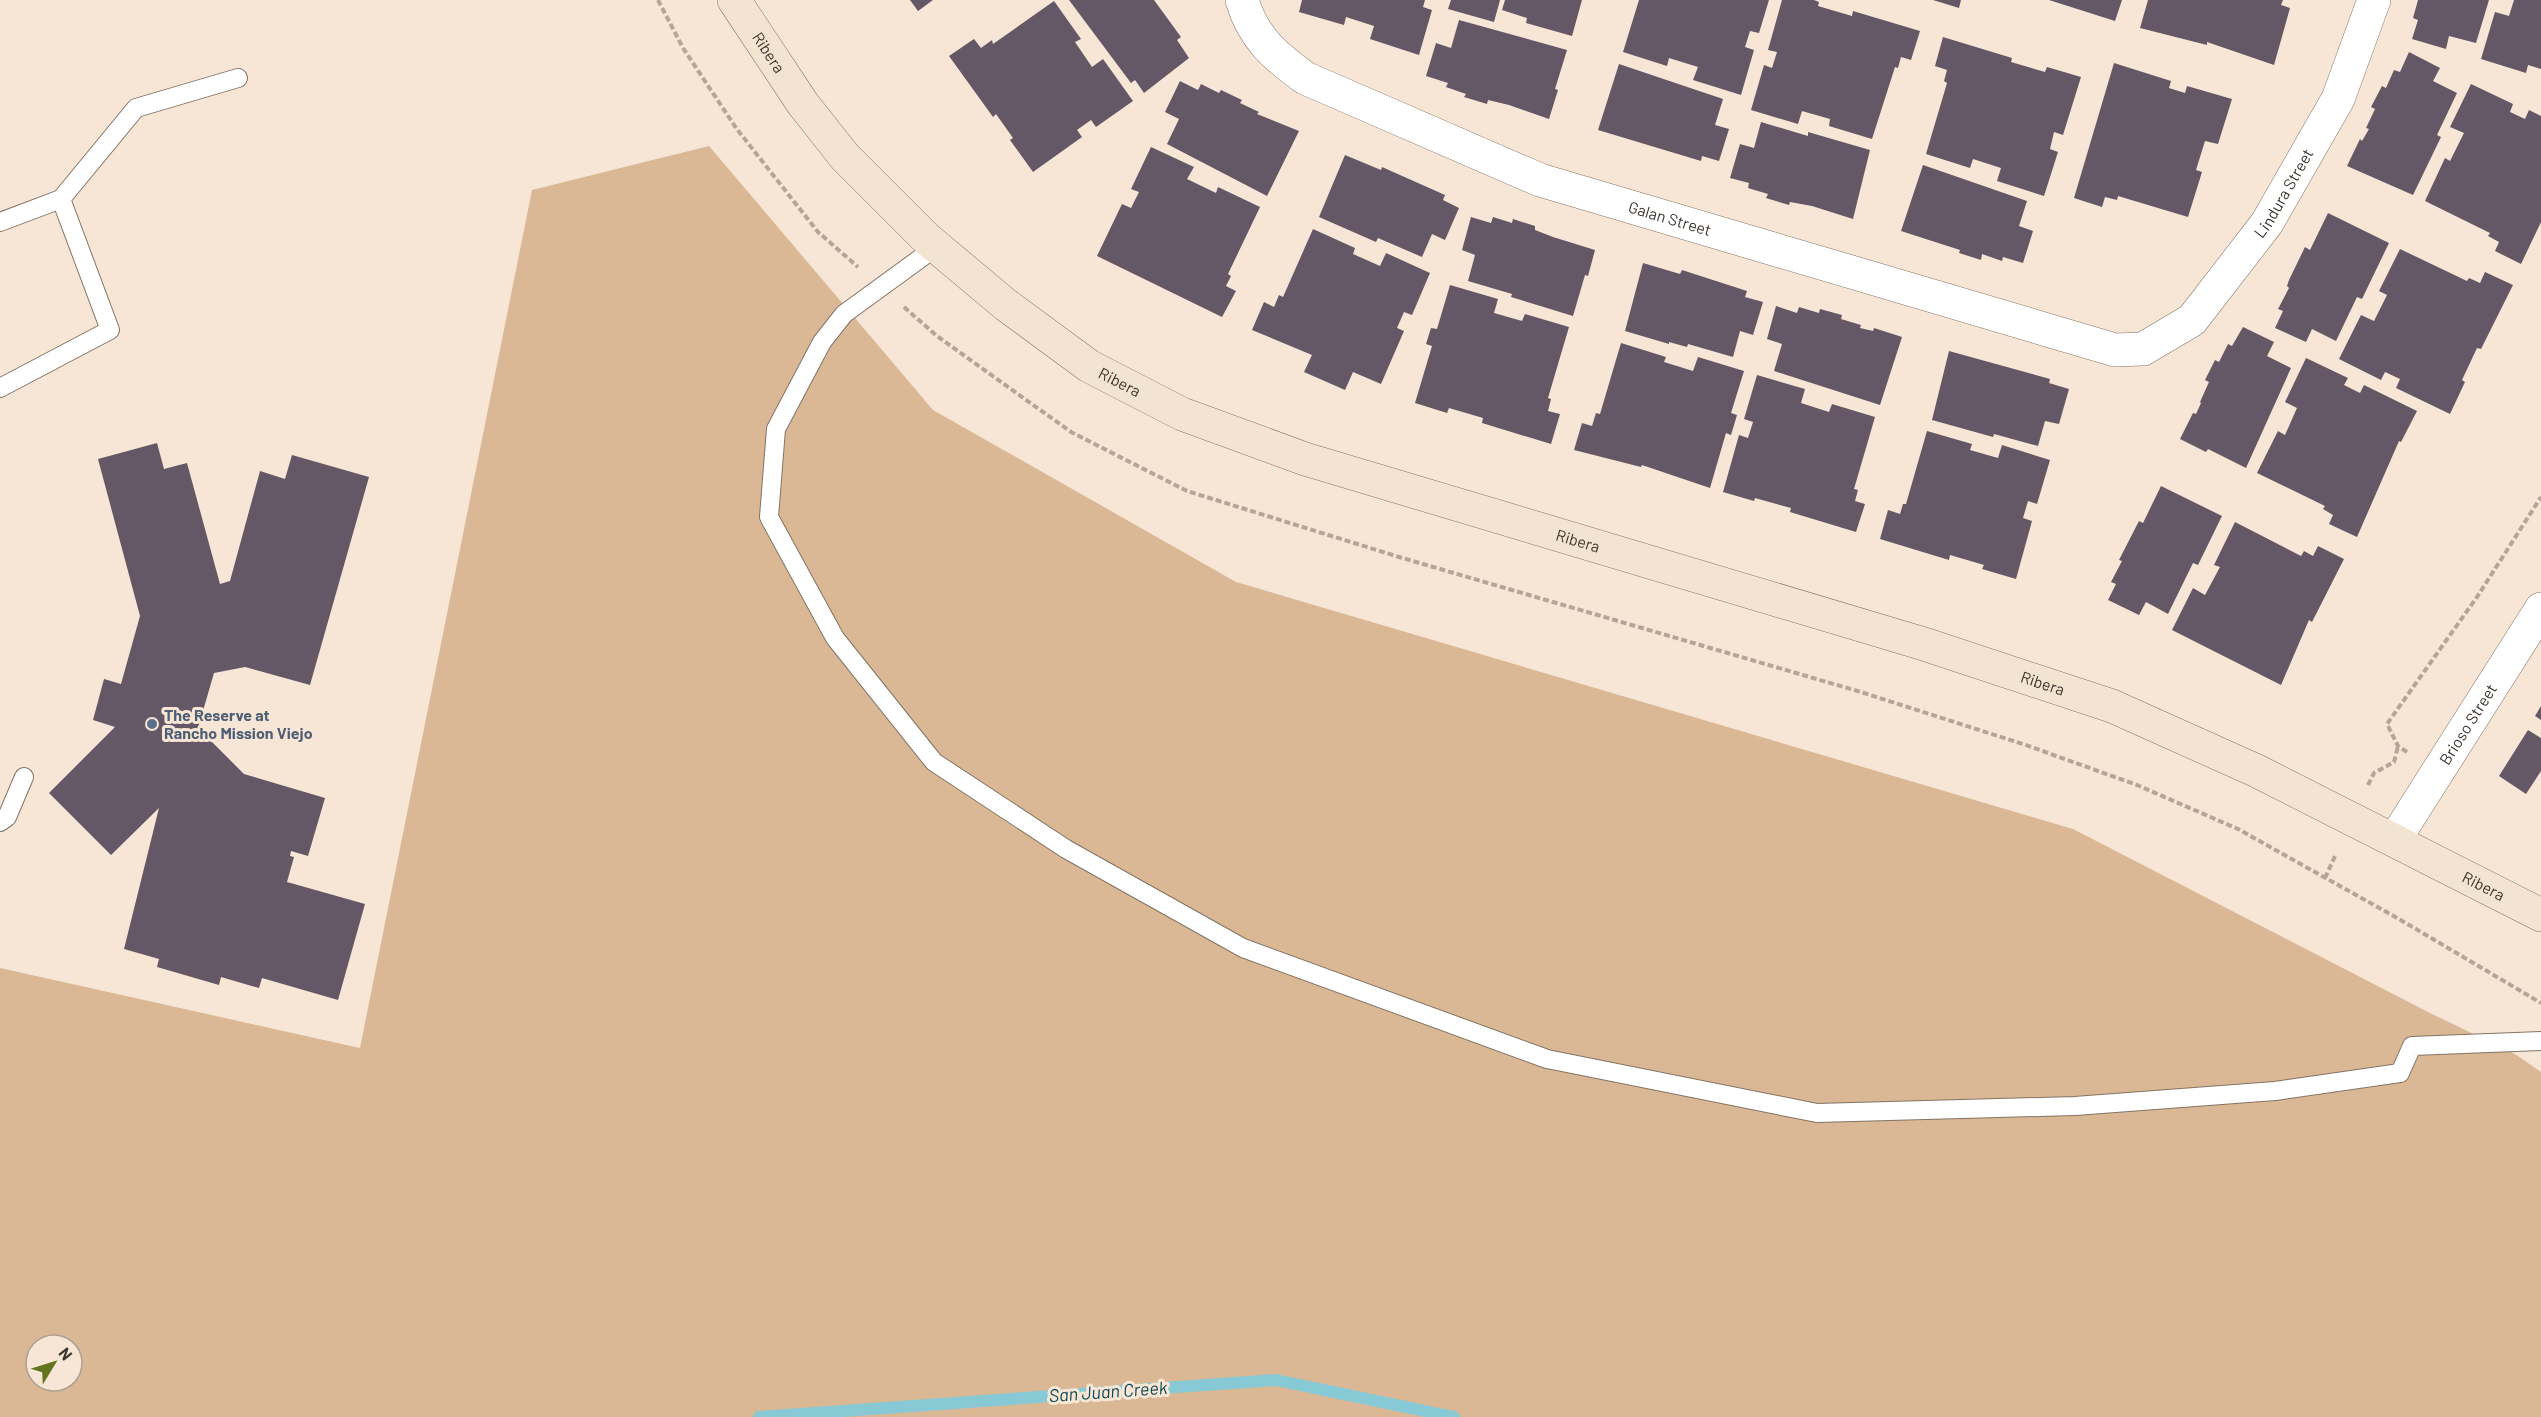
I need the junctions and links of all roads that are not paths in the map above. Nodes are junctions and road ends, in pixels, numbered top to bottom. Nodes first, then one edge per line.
1 (734, 0) edge
2 (1242, 0) edge
3 (2374, 0) edge
4 (238, 78) dead end
5 (61, 199) junction
6 (0, 222) edge
7 (936, 247) junction
8 (2143, 349) joint
9 (0, 388) edge
10 (2541, 609) edge
11 (24, 777) dead end
12 (0, 822) edge
13 (2395, 839) junction
14 (2541, 915) edge
15 (2541, 1041) edge

1 - 7 street, Ribera
2 - 8 street, Galan Street
3 - 8 street, Lindura Street
4 - 5 lane
5 - 6 lane
5 - 9 lane
7 - 13 street, Ribera
7 - 15 lane
10 - 13 street, Brioso Street
11 - 12 lane
13 - 14 street, Ribera

